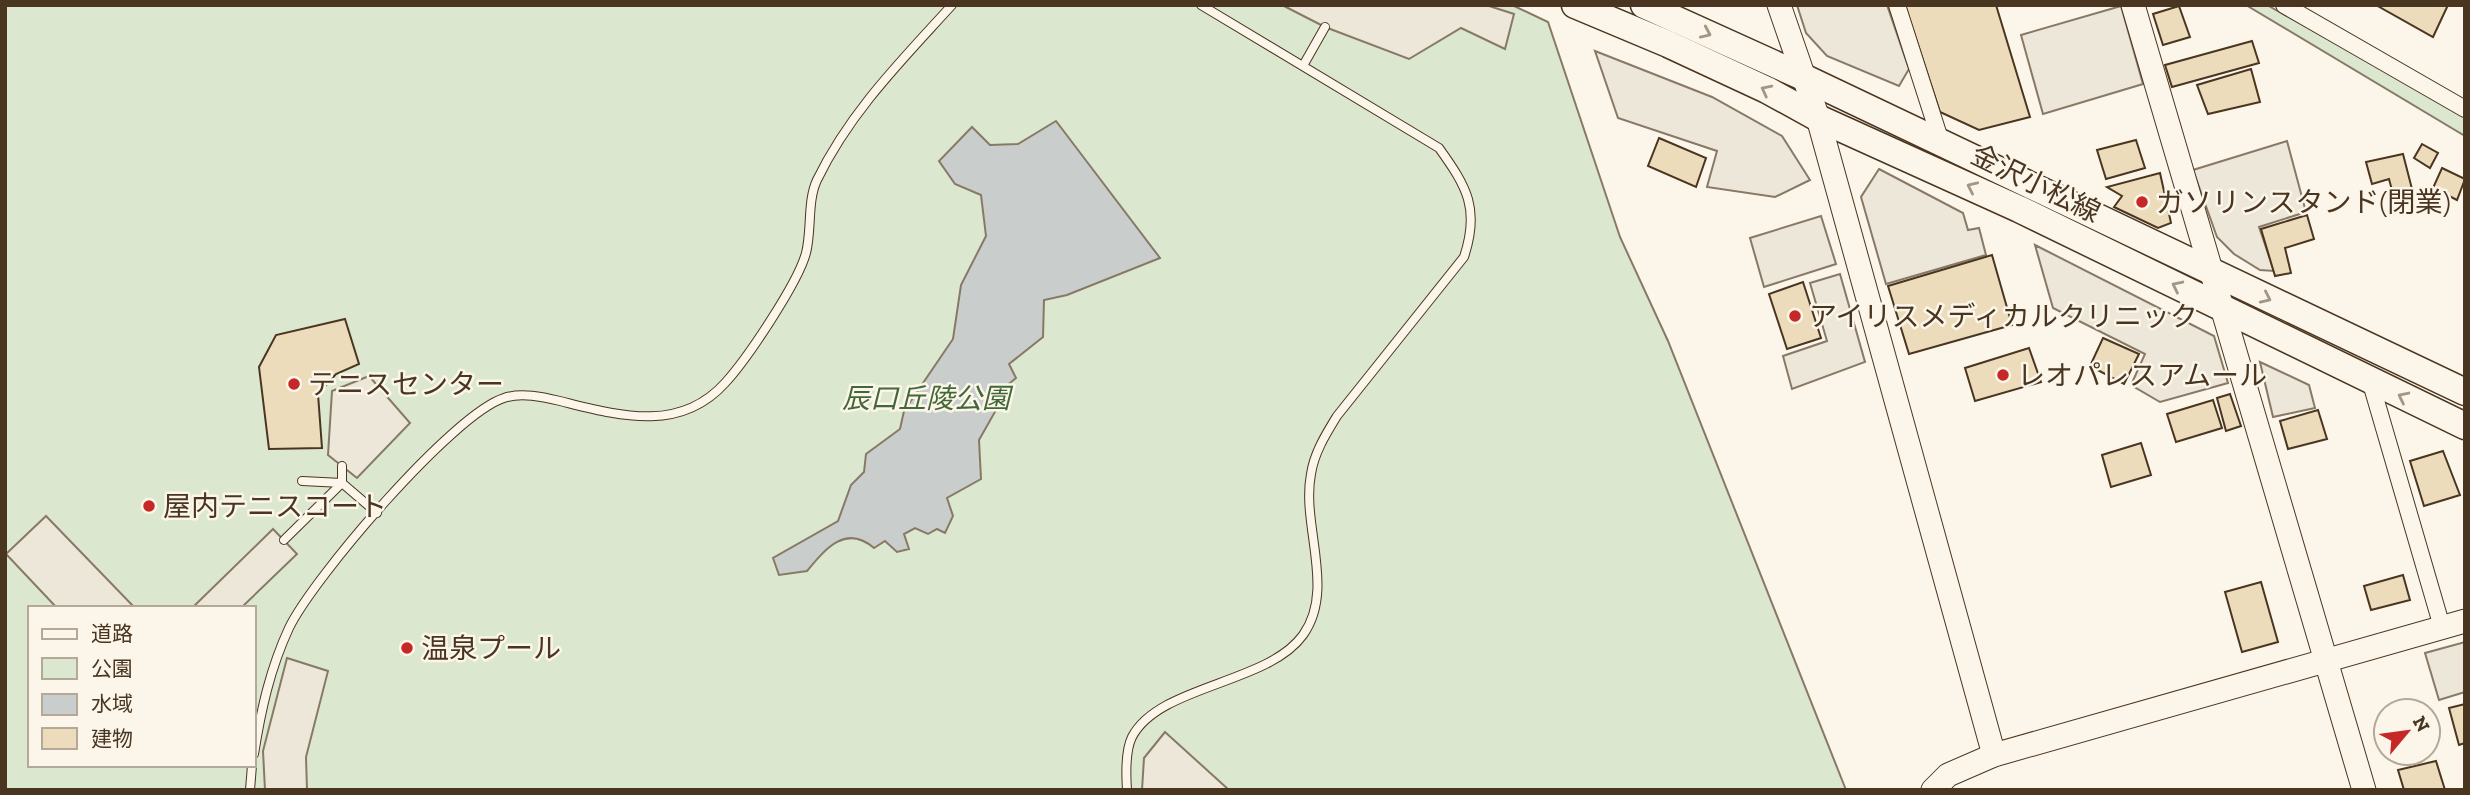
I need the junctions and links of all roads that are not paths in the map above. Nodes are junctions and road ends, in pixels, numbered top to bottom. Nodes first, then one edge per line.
1 (952, 5) edge
2 (1201, 5) edge
3 (1575, 5) edge
4 (1779, 5) edge
5 (1897, 5) edge
6 (2133, 5) edge
7 (2284, 5) edge
8 (1655, 8) edge
9 (1325, 27) dead end
10 (1304, 64) junction
11 (1803, 77) junction
12 (2465, 109) edge
13 (1818, 118) junction
14 (1941, 142) junction
15 (2215, 274) junction
16 (2222, 309) junction
17 (2370, 380) junction
18 (2465, 392) edge
19 (2465, 426) edge
20 (342, 466) dead end
21 (302, 481) dead end
22 (342, 483) junction
23 (377, 513) junction
24 (284, 540) dead end
25 (2465, 621) edge
26 (2442, 627) junction
27 (2325, 661) junction
28 (256, 744) edge
29 (1994, 755) junction
30 (252, 767) edge
31 (250, 790) edge
32 (1128, 790) edge
33 (1933, 790) edge
34 (2364, 790) edge

1 - 23 lane
2 - 10 lane
13 -> 3 main road, 金沢小松線
4 - 11 street
5 - 14 street
6 - 15 street
7 - 12 street
8 -> 11 main road, 金沢小松線
9 - 10 lane
10 - 32 lane
11 - 13 street
11 - 14 main road, 金沢小松線
16 -> 13 main road, 金沢小松線
13 - 29 street
14 - 15 main road, 金沢小松線
15 - 16 street
15 -> 18 main road, 金沢小松線
16 - 17 main road, 金沢小松線
16 - 27 street
19 -> 17 main road, 金沢小松線
17 - 26 street
20 - 22 lane
21 - 22 lane
22 - 23 lane
22 - 24 lane
23 - 28 lane
25 - 26 street
26 - 27 street
27 - 29 street
27 - 34 street
29 - 33 street
30 - 31 lane

